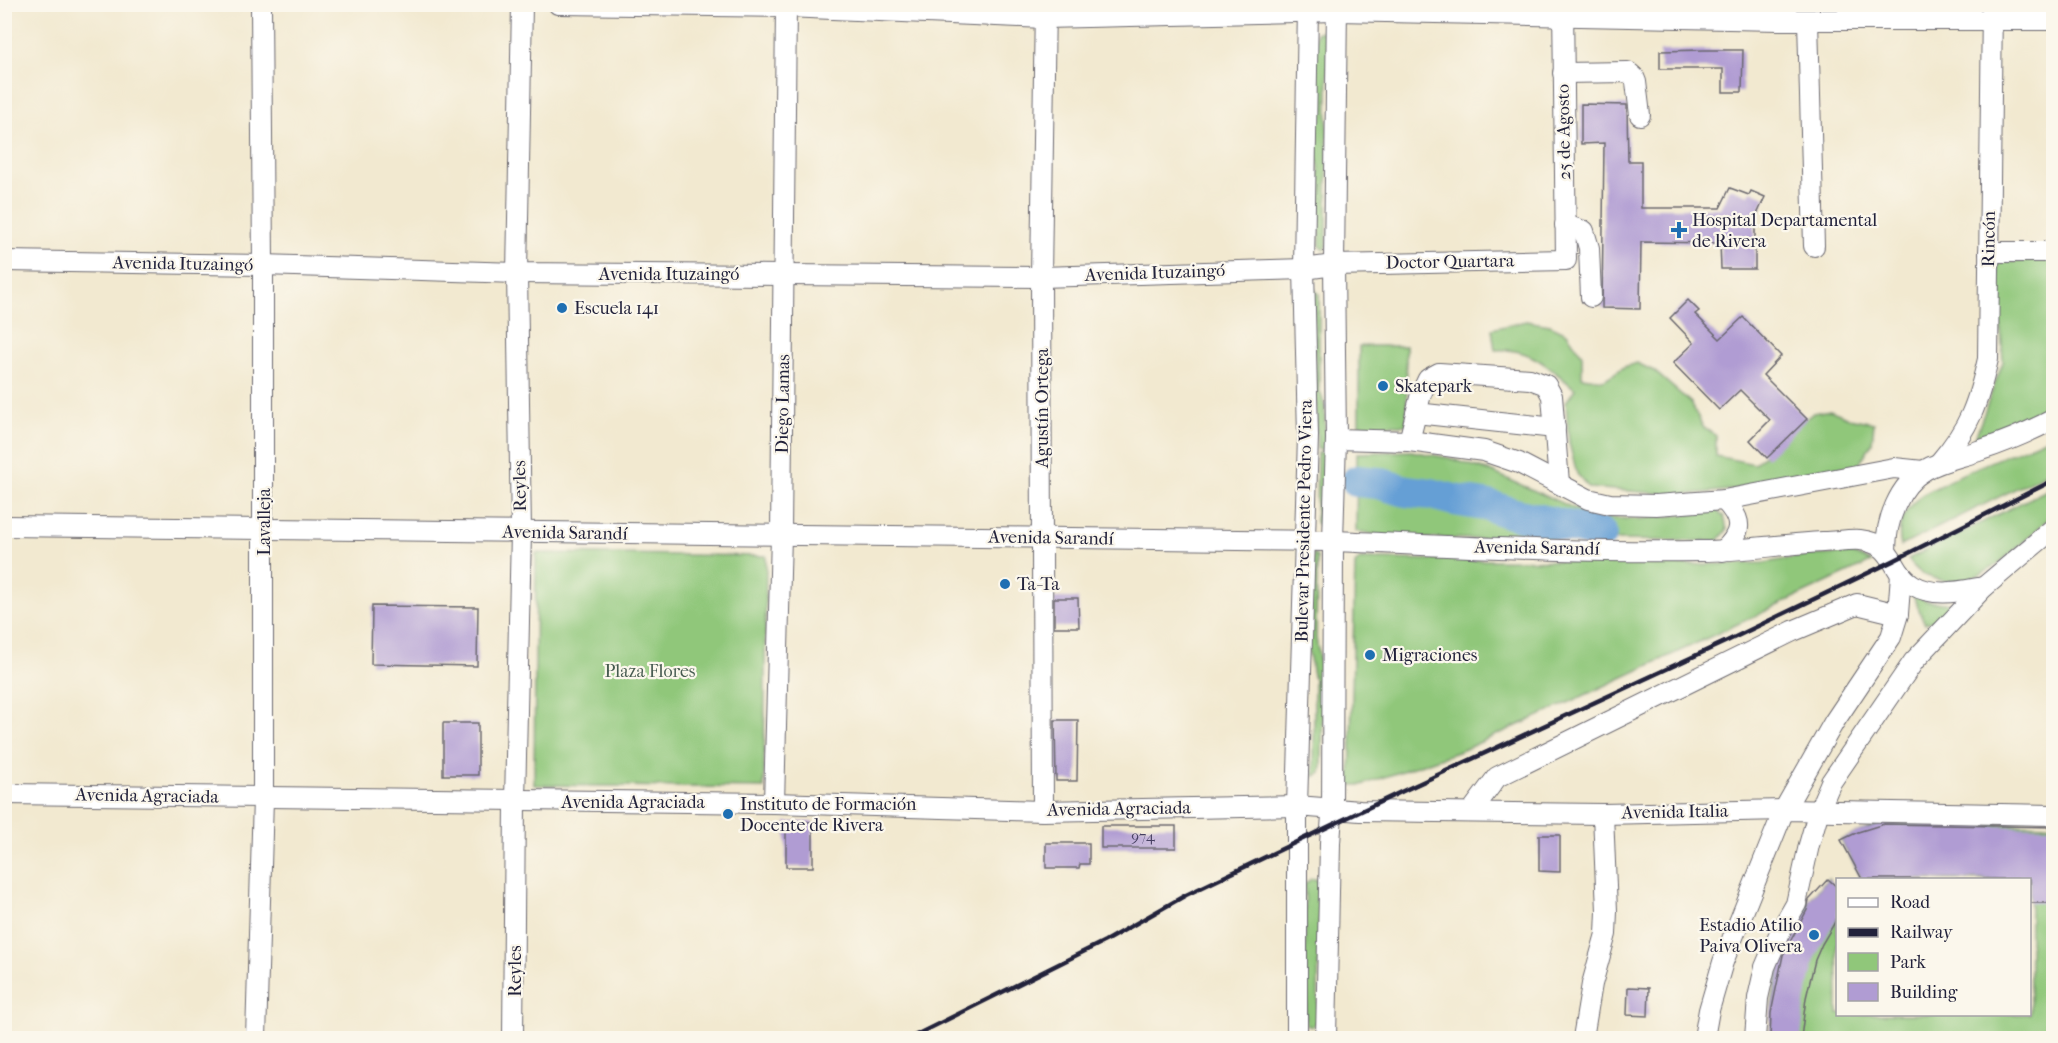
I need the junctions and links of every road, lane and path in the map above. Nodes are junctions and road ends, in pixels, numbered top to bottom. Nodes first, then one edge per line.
1 (261, 4) edge
2 (522, 4) edge
3 (558, 4) edge
4 (786, 6) edge
5 (1308, 8) edge
6 (1337, 8) edge
7 (1563, 9) edge
8 (1045, 11) edge
9 (1779, 12) edge
10 (1992, 12) edge
11 (1808, 20) junction
12 (2054, 20) edge
13 (1563, 73) junction
14 (1640, 115) dead end
15 (1565, 225) junction
16 (1814, 246) dead end
17 (1989, 252) junction
18 (2054, 252) edge
19 (1566, 260) joint
20 (4, 261) edge
21 (263, 265) junction
22 (1334, 265) junction
23 (1304, 269) junction
24 (517, 273) junction
25 (785, 274) junction
26 (1041, 277) junction
27 (1591, 297) dead end
28 (1416, 413) junction
29 (2054, 419) edge
30 (1555, 428) junction
31 (1336, 439) junction
32 (1408, 441) junction
33 (1932, 466) junction
34 (1559, 483) junction
35 (1724, 500) junction
36 (4, 526) edge
37 (2054, 528) edge
38 (264, 529) junction
39 (521, 532) junction
40 (781, 535) junction
41 (1042, 538) junction
42 (1304, 540) junction
43 (1333, 541) junction
44 (1886, 550) junction
45 (1723, 551) junction
46 (1901, 574) junction
47 (1984, 587) junction
48 (1898, 615) junction
49 (1885, 647) junction
50 (1914, 661) junction
51 (4, 794) edge
52 (263, 798) junction
53 (515, 801) junction
54 (774, 803) junction
55 (1297, 806) junction
56 (1332, 809) junction
57 (1784, 810) junction
58 (1819, 810) junction
59 (1043, 811) junction
60 (1471, 812) junction
61 (1603, 814) junction
62 (2054, 814) edge
63 (256, 1038) edge
64 (513, 1038) edge
65 (1297, 1038) edge
66 (1326, 1038) edge
67 (1583, 1038) edge
68 (1704, 1038) edge
69 (1755, 1038) edge

1 - 21 street, Lavalleja
2 - 24 street, Reyles
3 - 4 street
4 - 8 street
4 - 25 street, Diego Lamas
5 - 6 street
5 - 8 street
5 - 23 street, Bulevar Presidente Pedro Viera
6 - 7 street
6 - 22 street, Bulevar Presidente Pedro Viera
7 - 9 street
7 - 13 street, 25 de Agosto
8 - 26 street, Agustín Ortega
9 - 11 street
10 - 11 street
10 - 12 street
10 - 17 street, Rincón
11 - 16 street
13 - 14 street
13 - 15 street, 25 de Agosto
15 - 19 street, 25 de Agosto
15 - 27 street
17 - 18 street
17 - 33 street, Rincón
19 - 22 street, Doctor Quartara
20 - 21 street, Avenida Ituzaingó
21 - 24 street, Avenida Ituzaingó
21 - 38 street, Lavalleja
22 - 23 street, Avenida Ituzaingó
22 - 31 street, Bulevar Presidente Pedro Viera
23 - 26 street, Avenida Ituzaingó
23 - 42 street, Bulevar Presidente Pedro Viera
24 - 25 street, Avenida Ituzaingó
24 - 39 street, Reyles
25 - 26 street, Avenida Ituzaingó
25 - 40 street, Diego Lamas
26 - 41 street, Agustín Ortega
28 - 30 street
28 - 30 street
28 - 32 street
29 - 33 street
30 - 34 street
31 - 32 street
31 - 43 street, Bulevar Presidente Pedro Viera
32 - 34 street
33 - 35 street
33 - 44 street, Rincón
34 - 35 street
35 - 45 street
36 - 38 street, Avenida Sarandí
37 - 47 street
38 - 39 street, Avenida Sarandí
38 - 52 street, Lavalleja
39 - 40 street, Avenida Sarandí
39 - 53 street, Reyles
40 - 41 street, Avenida Sarandí
40 - 54 street, Diego Lamas
41 - 42 street, Avenida Sarandí
41 - 59 street, Agustín Ortega
42 - 43 street, Avenida Sarandí
42 - 55 street, Bulevar Presidente Pedro Viera
43 - 45 street, Avenida Sarandí
43 - 56 street, Bulevar Presidente Pedro Viera
44 - 45 street, Avenida Sarandí
44 - 46 street
46 - 47 street
46 - 48 street
47 - 50 street
48 - 49 street
48 - 60 street
49 - 50 street
49 - 57 street
50 - 58 street
51 - 52 street, Avenida Agraciada
52 - 53 street, Avenida Agraciada
52 - 63 street, Lavalleja
53 - 54 street, Avenida Agraciada
53 - 64 street, Reyles
54 - 59 street, Avenida Agraciada
55 - 56 street, Avenida Italia
55 - 59 street, Avenida Agraciada
55 - 65 street, Bulevar Presidente Pedro Viera
56 - 60 street, Avenida Italia
56 - 66 street, Bulevar Presidente Pedro Viera
57 - 58 street, Avenida Italia
57 - 61 street, Avenida Italia
57 - 68 street
58 - 62 street, Avenida Italia
58 - 69 street
60 - 61 street, Avenida Italia
61 - 67 street

